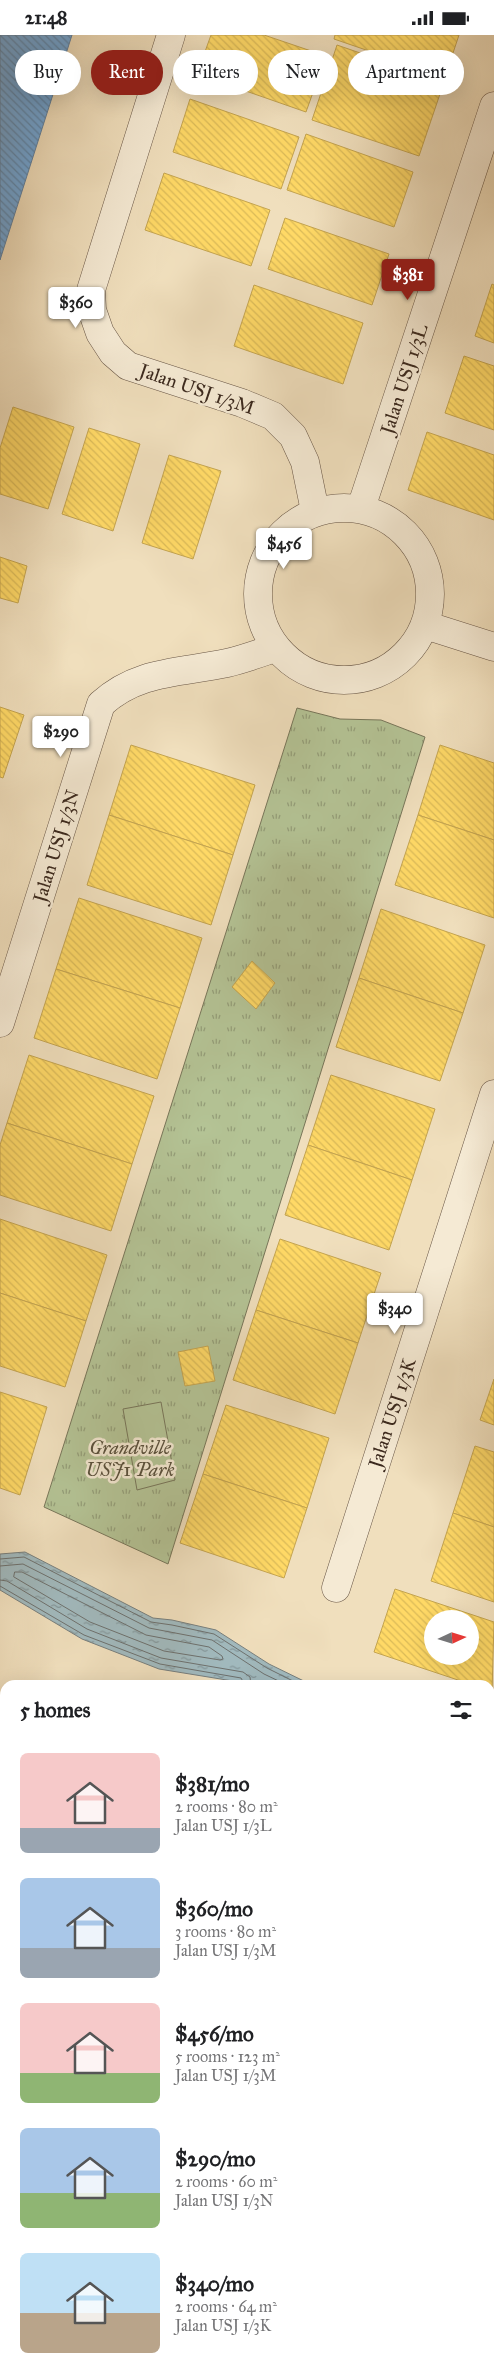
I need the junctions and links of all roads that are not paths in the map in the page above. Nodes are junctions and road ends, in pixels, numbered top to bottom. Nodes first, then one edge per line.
1 (171, 35) edge
2 (494, 106) edge
3 (361, 508) junction
4 (315, 511) junction
5 (425, 625) junction
6 (276, 647) junction
7 (494, 647) edge
8 (0, 1023) edge
9 (494, 1094) edge
10 (336, 1588) dead end

1 - 4 street, Jalan USJ 1/3M
2 - 3 street, Jalan USJ 1/3L
3 - 4 street
3 - 5 street
4 - 6 street
5 - 6 street
5 - 7 street
6 - 8 street, Jalan USJ 1/3N
9 - 10 street, Jalan USJ 1/3K

